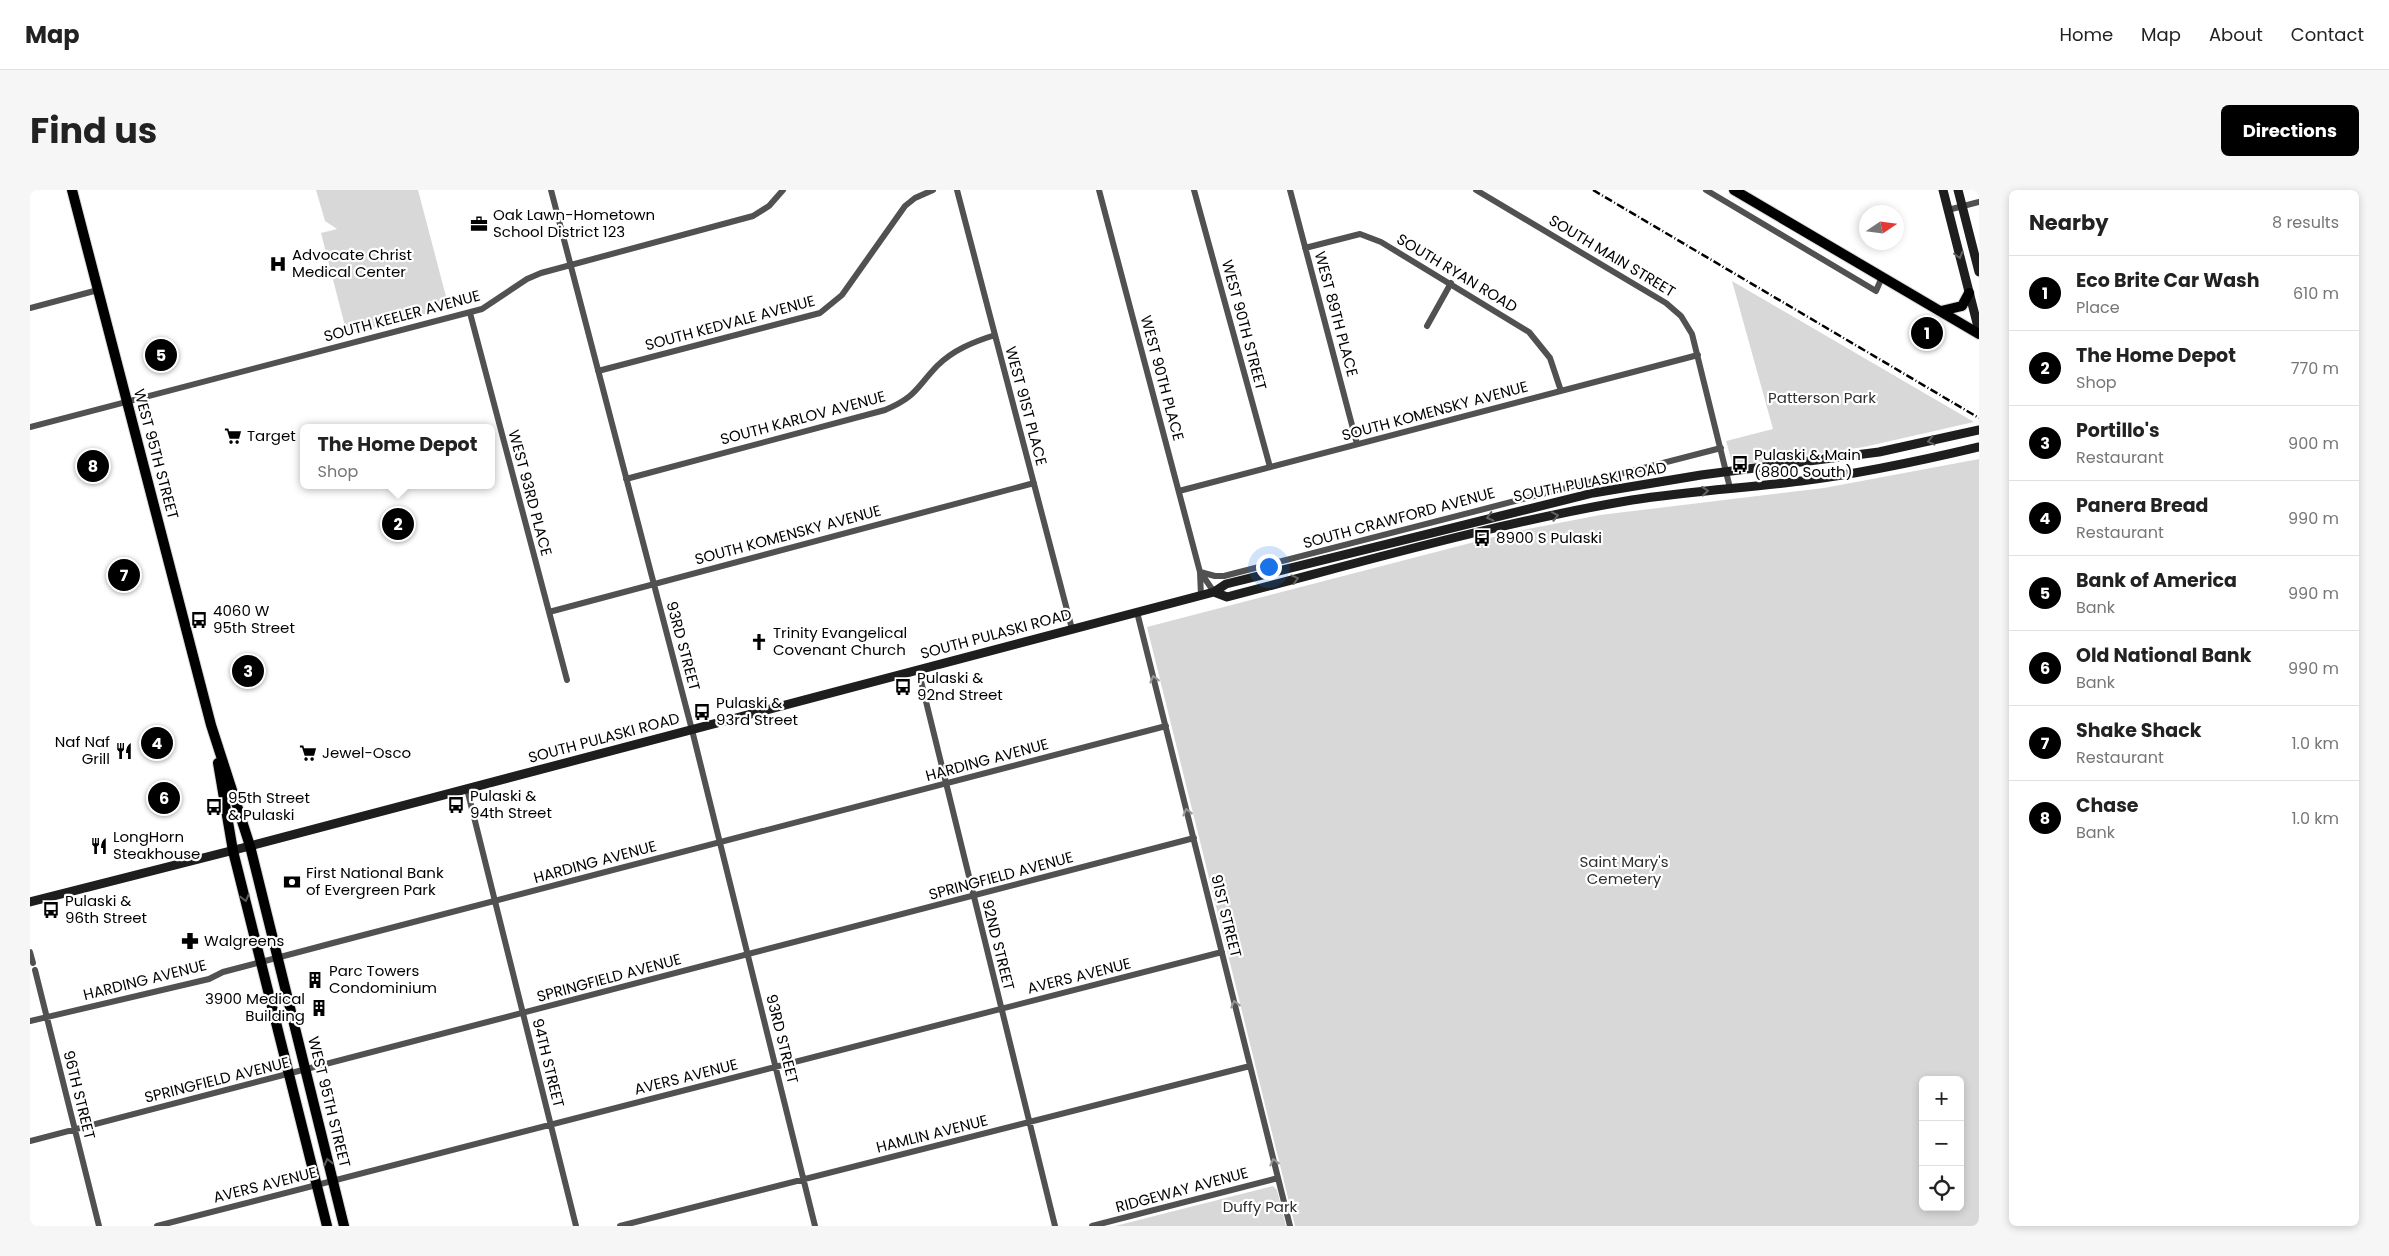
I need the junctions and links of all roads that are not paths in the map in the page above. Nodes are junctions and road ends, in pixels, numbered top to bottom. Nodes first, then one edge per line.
1 (72, 190) edge
2 (551, 190) edge
3 (783, 190) edge
4 (933, 190) edge
5 (957, 190) edge
6 (1099, 190) edge
7 (1194, 190) edge
8 (1290, 190) edge
9 (1476, 190) edge
10 (1706, 190) edge
11 (1734, 190) edge
12 (1942, 190) edge
13 (1958, 190) edge
14 (1979, 202) edge
15 (1962, 207) junction
16 (1948, 210) junction
17 (1305, 248) junction
18 (571, 265) junction
19 (1979, 272) edge
20 (1882, 277) junction
21 (1451, 283) junction
22 (98, 290) junction
23 (1969, 293) junction
24 (30, 308) edge
25 (1940, 311) junction
26 (470, 313) junction
27 (1427, 326) dead end
28 (1979, 332) edge
29 (995, 335) junction
30 (1698, 355) junction
31 (598, 371) junction
32 (1561, 391) junction
33 (127, 403) junction
34 (30, 428) edge
35 (1979, 430) edge
36 (1357, 444) junction
37 (1721, 448) junction
38 (1977, 448) edge
39 (1270, 467) junction
40 (1727, 473) junction
41 (626, 479) junction
42 (1034, 483) junction
43 (1730, 488) junction
44 (1179, 490) junction
45 (1200, 572) junction
46 (654, 584) junction
47 (1214, 592) junction
48 (1200, 596) junction
49 (549, 612) junction
50 (1138, 612) junction
51 (1072, 629) junction
52 (918, 669) junction
53 (567, 680) dead end
54 (211, 725) junction
55 (1166, 726) junction
56 (692, 730) junction
57 (946, 783) junction
58 (467, 789) junction
59 (1194, 838) junction
60 (720, 842) junction
61 (250, 846) junction
62 (233, 850) junction
63 (974, 896) junction
64 (495, 901) junction
65 (30, 902) edge
66 (30, 952) edge
67 (1222, 952) junction
68 (748, 954) junction
69 (278, 958) junction
70 (261, 962) junction
71 (1002, 1009) junction
72 (523, 1013) junction
73 (46, 1017) junction
74 (30, 1021) edge
75 (1250, 1066) junction
76 (776, 1068) junction
77 (305, 1070) junction
78 (289, 1074) junction
79 (1030, 1122) junction
80 (551, 1125) junction
81 (74, 1129) junction
82 (30, 1141) edge
83 (1278, 1178) junction
84 (804, 1179) junction
85 (333, 1181) junction
86 (317, 1185) junction
87 (99, 1226) edge
88 (157, 1226) edge
89 (327, 1226) edge
90 (344, 1226) edge
91 (576, 1226) edge
92 (620, 1226) edge
93 (815, 1226) edge
94 (1055, 1226) edge
95 (1092, 1226) edge
96 (1290, 1226) edge

1 - 22 main road, WEST 95TH STREET
2 - 18 street, 93RD STREET
3 - 18 street, SOUTH KEELER AVENUE
4 - 31 street, SOUTH KEDVALE AVENUE
5 - 29 street, WEST 91ST PLACE
6 - 44 street, WEST 90TH PLACE
7 - 39 street, WEST 90TH STREET
8 - 17 street, WEST 89TH PLACE
9 - 30 street, SOUTH MAIN STREET
10 - 20 street
11 - 20 main road
12 - 16 main road
13 - 15 main road
14 - 15 street
15 - 16 street
15 - 19 main road
16 -> 23 main road
17 - 21 street, SOUTH RYAN ROAD
17 - 36 street, WEST 89TH PLACE
18 - 26 street, SOUTH KEELER AVENUE
18 - 31 street, 93RD STREET
20 - 25 main road
21 - 27 street
21 - 32 street, SOUTH RYAN ROAD
22 - 24 street
22 - 33 main road, WEST 95TH STREET
23 - 25 main road
23 - 28 main road
25 - 28 main road
26 - 33 street, SOUTH KEELER AVENUE
26 - 49 street, WEST 93RD PLACE
29 - 41 street, SOUTH KARLOV AVENUE
29 - 42 street, WEST 91ST PLACE
30 - 32 street, SOUTH KOMENSKY AVENUE
30 - 37 street, SOUTH MAIN STREET
31 - 41 street, 93RD STREET
32 - 36 street, SOUTH KOMENSKY AVENUE
33 - 34 street, SOUTH KEELER AVENUE
33 - 54 main road, WEST 95TH STREET
35 -> 40 main road, SOUTH PULASKI ROAD
36 - 39 street, SOUTH KOMENSKY AVENUE
37 - 40 street, SOUTH MAIN STREET
37 - 45 street, SOUTH CRAWFORD AVENUE
38 - 43 main road, SOUTH PULASKI ROAD
39 - 44 street, SOUTH KOMENSKY AVENUE
40 - 43 street, SOUTH MAIN STREET
40 -> 47 main road, SOUTH PULASKI ROAD
41 - 46 street, 93RD STREET
42 - 46 street, SOUTH KOMENSKY AVENUE
42 - 51 street, WEST 91ST PLACE
47 -> 43 main road, SOUTH PULASKI ROAD
44 - 45 street, WEST 90TH PLACE
45 - 47 street, WEST 90TH PLACE
45 - 48 street, WEST 90TH PLACE
46 - 49 street, SOUTH KOMENSKY AVENUE
46 - 56 street, 93RD STREET
47 - 48 main road, SOUTH PULASKI ROAD
48 - 50 main road, SOUTH PULASKI ROAD
49 - 53 street, WEST 93RD PLACE
50 - 51 main road, SOUTH PULASKI ROAD
55 -> 50 street, 91ST STREET
51 - 52 main road, SOUTH PULASKI ROAD
52 - 56 main road, SOUTH PULASKI ROAD
52 - 57 street, 92ND STREET
54 - 61 main road, WEST 95TH STREET
54 - 62 main road, WEST 95TH STREET
55 - 57 street, HARDING AVENUE
59 -> 55 street, 91ST STREET
56 - 58 main road, SOUTH PULASKI ROAD
56 - 60 street, 93RD STREET
57 - 60 street, HARDING AVENUE
57 - 63 street, 92ND STREET
58 - 61 main road, SOUTH PULASKI ROAD
58 - 64 street, 94TH STREET
59 - 63 street, SPRINGFIELD AVENUE
59 - 67 street, 91ST STREET
60 - 64 street, HARDING AVENUE
60 - 68 street, 93RD STREET
61 - 62 main road, SOUTH PULASKI ROAD
61 - 69 main road, WEST 95TH STREET
62 - 65 main road, SOUTH PULASKI ROAD
62 -> 70 main road, WEST 95TH STREET
63 - 68 street, SPRINGFIELD AVENUE
63 - 71 street, 92ND STREET
64 - 69 street, HARDING AVENUE
64 - 72 street, 94TH STREET
66 - 73 street, 96TH STREET
67 - 71 street, AVERS AVENUE
75 -> 67 street, 91ST STREET
68 - 72 street, SPRINGFIELD AVENUE
68 - 76 street, 93RD STREET
69 - 70 street, HARDING AVENUE
69 - 77 main road, WEST 95TH STREET
70 - 73 street, HARDING AVENUE
70 - 78 main road, WEST 95TH STREET
71 - 76 street, AVERS AVENUE
71 - 79 street, 92ND STREET
72 - 77 street, SPRINGFIELD AVENUE
72 - 80 street, 94TH STREET
73 - 74 street, HARDING AVENUE
73 - 81 street, 96TH STREET
75 - 79 street, HAMLIN AVENUE
83 -> 75 street, 91ST STREET
76 - 80 street, AVERS AVENUE
76 - 84 street, 93RD STREET
77 - 78 street, SPRINGFIELD AVENUE
85 -> 77 main road, WEST 95TH STREET
78 - 81 street, SPRINGFIELD AVENUE
78 - 86 main road, WEST 95TH STREET
79 - 84 street, HAMLIN AVENUE
79 - 94 street, 92ND STREET
80 - 85 street, AVERS AVENUE
80 - 91 street, 94TH STREET
81 - 82 street, SPRINGFIELD AVENUE
81 - 87 street, 96TH STREET
83 - 95 street, RIDGEWAY AVENUE
83 - 96 street, 91ST STREET
84 - 92 street, HAMLIN AVENUE
84 - 93 street, 93RD STREET
85 - 86 street, AVERS AVENUE
85 - 90 main road, WEST 95TH STREET
86 - 88 street, AVERS AVENUE
86 - 89 main road, WEST 95TH STREET

